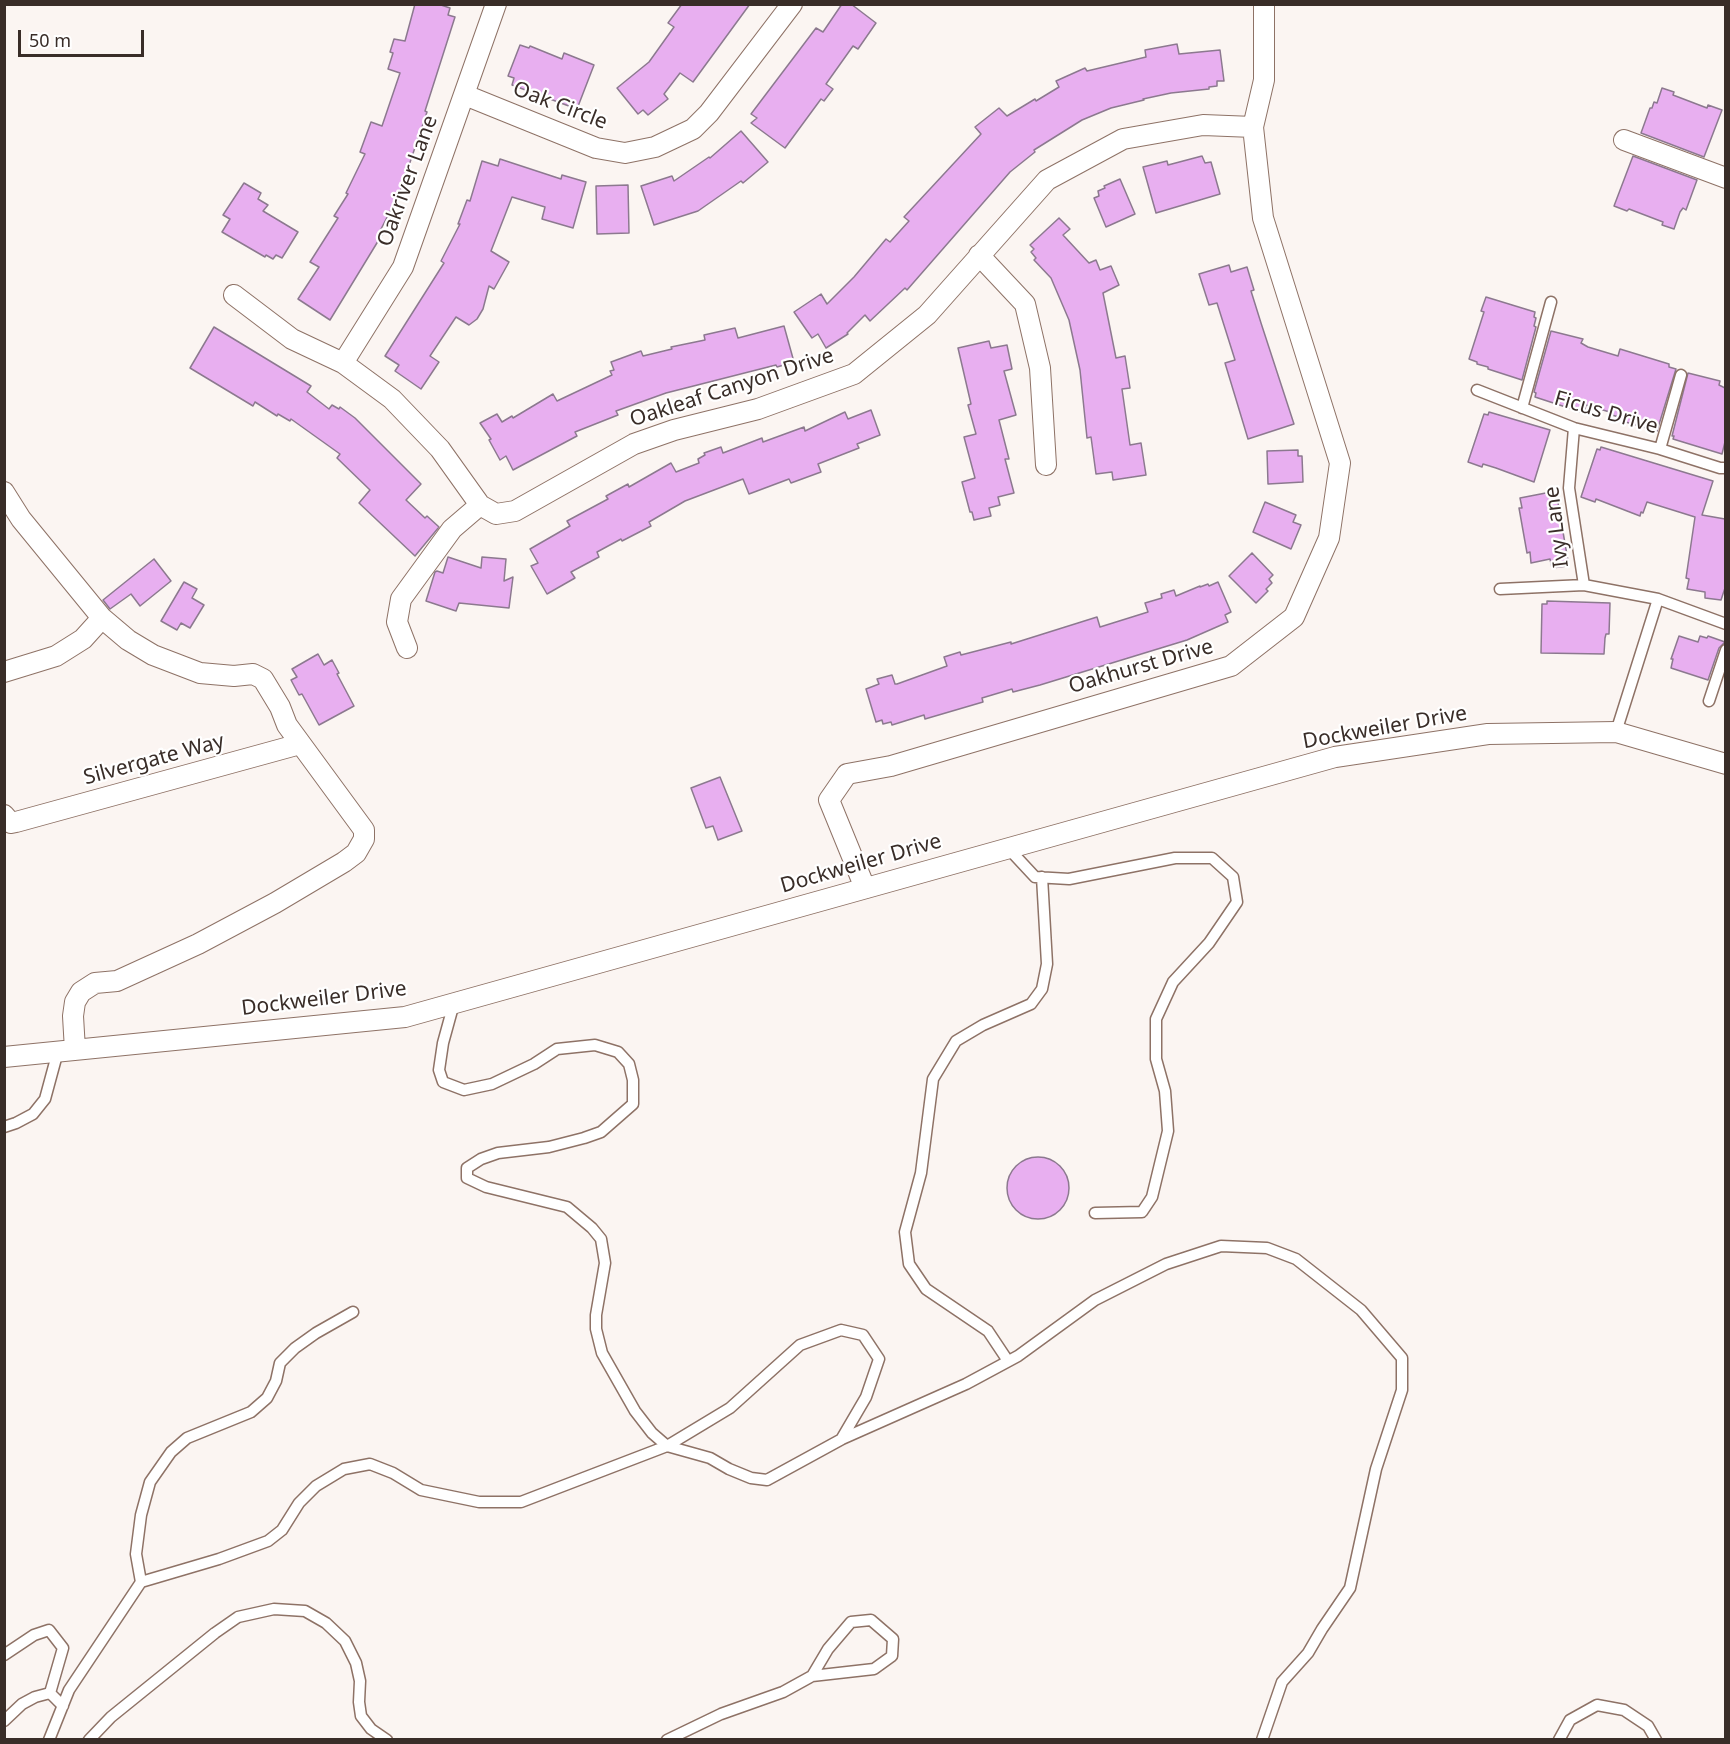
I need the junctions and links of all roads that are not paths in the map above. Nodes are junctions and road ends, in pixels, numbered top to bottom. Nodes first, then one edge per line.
1 (496, 4) edge
2 (792, 4) edge
3 (1264, 4) edge
4 (465, 94) junction
5 (1253, 127) junction
6 (1624, 141) dead end
7 (1725, 178) edge
8 (980, 255) junction
9 (234, 295) dead end
10 (1551, 302) dead end
11 (343, 363) junction
12 (1681, 375) dead end
13 (1477, 390) dead end
14 (1522, 408) junction
15 (1574, 428) junction
16 (1660, 449) junction
17 (1046, 465) dead end
18 (1725, 468) edge
19 (4, 492) edge
20 (480, 506) junction
21 (1584, 585) junction
22 (1500, 589) dead end
23 (1658, 599) junction
24 (102, 618) junction
25 (1725, 624) edge
26 (407, 648) dead end
27 (1725, 650) edge
28 (4, 672) edge
29 (1709, 701) dead end
30 (1616, 732) junction
31 (300, 744) junction
32 (1725, 764) edge
33 (12, 818) edge
34 (1008, 848) junction
35 (1042, 877) junction
36 (865, 888) junction
37 (454, 1003) junction
38 (67, 1051) junction
39 (4, 1057) edge
40 (4, 1127) edge
41 (1095, 1213) dead end
42 (353, 1312) dead end
43 (1008, 1361) junction
44 (842, 1438) junction
45 (667, 1446) junction
46 (141, 1582) junction
47 (4, 1655) edge
48 (812, 1677) junction
49 (50, 1693) junction
50 (63, 1706) junction
51 (4, 1721) edge
52 (49, 1740) edge
53 (89, 1740) edge
54 (387, 1740) edge
55 (667, 1740) edge
56 (1262, 1740) edge
57 (1559, 1740) edge
58 (1656, 1740) edge

1 - 4 street, Oakriver Lane
2 - 4 street, Oak Circle
3 - 5 street, Oakhurst Drive
4 - 11 street, Oakriver Lane
5 - 8 street, Oakleaf Canyon Drive
5 - 36 street, Oakhurst Drive
6 - 7 street
8 - 17 street
8 - 20 street, Oakleaf Canyon Drive
9 - 11 street
10 - 14 lane
11 - 20 street
12 - 16 lane
13 - 14 lane, Ficus Drive
14 - 15 lane, Ficus Drive
15 - 16 lane, Ficus Drive
15 - 21 lane, Ivy Lane
16 - 18 lane, Ficus Drive
19 - 24 street
20 - 26 street
21 - 22 lane
21 - 23 lane
23 - 25 lane
23 - 30 lane
24 - 28 street
24 - 31 street
27 - 29 lane
30 - 32 street, Dockweiler Drive
30 - 34 street, Dockweiler Drive
31 - 33 street, Silvergate Way
31 - 38 street
34 - 35 lane
34 - 36 street, Dockweiler Drive
35 - 41 lane
35 - 43 lane
36 - 37 street, Dockweiler Drive
37 - 38 street, Dockweiler Drive
37 - 45 lane
38 - 39 street, Dockweiler Drive
38 - 40 lane
42 - 46 lane
43 - 44 lane
43 - 56 lane
44 - 45 lane
44 - 45 lane
45 - 46 lane
46 - 50 lane
47 - 49 lane
48 - 48 lane
48 - 55 lane
49 - 50 lane
49 - 51 lane
50 - 52 lane
53 - 54 lane
57 - 58 lane

